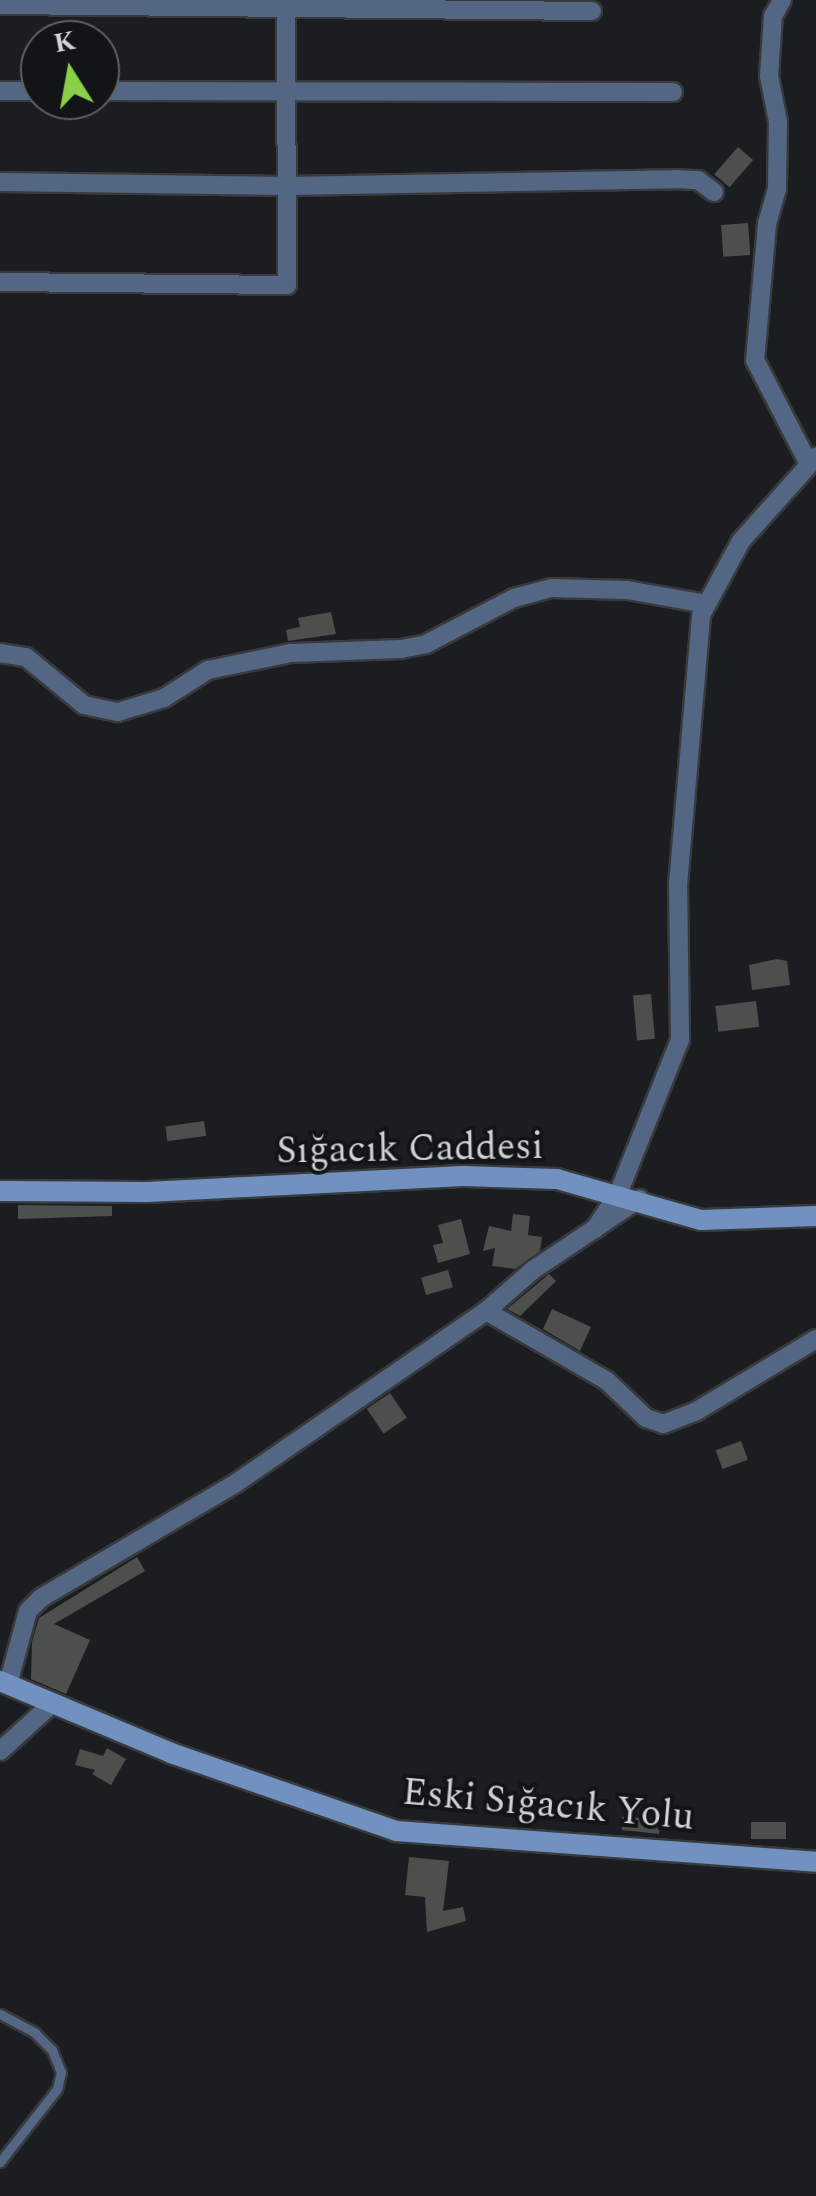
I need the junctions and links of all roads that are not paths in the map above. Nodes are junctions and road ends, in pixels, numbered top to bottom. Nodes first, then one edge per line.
1 (782, 0) edge
2 (286, 4) edge
3 (0, 5) edge
4 (592, 10) dead end
5 (120, 91) edge
6 (287, 91) junction
7 (673, 92) dead end
8 (0, 182) edge
9 (287, 186) junction
10 (714, 192) dead end
11 (0, 282) edge
12 (812, 460) edge
13 (706, 604) junction
14 (0, 654) edge
15 (0, 1191) edge
16 (618, 1194) junction
17 (640, 1200) junction
18 (816, 1216) edge
19 (595, 1229) junction
20 (486, 1310) junction
21 (816, 1339) edge
22 (4, 1682) edge
23 (53, 1703) junction
24 (0, 1751) edge
25 (816, 1862) edge
26 (0, 2014) edge
27 (0, 2162) edge

1 - 12 street
2 - 3 street
2 - 4 street
2 - 6 street
5 - 6 street
6 - 7 street
6 - 9 street
8 - 9 street
9 - 10 street
9 - 11 street
12 - 13 street
13 - 14 street
13 - 16 street
15 - 16 main road, Sığacık Caddesi
16 - 17 main road, Sığacık Caddesi
16 - 19 street
17 - 18 main road, Sığacık Caddesi
17 - 19 street
19 - 20 street
20 - 21 street
20 - 22 street
22 - 23 main road, Eski Sığacık Yolu
23 - 24 street
23 - 25 main road, Eski Sığacık Yolu
26 - 27 lane

